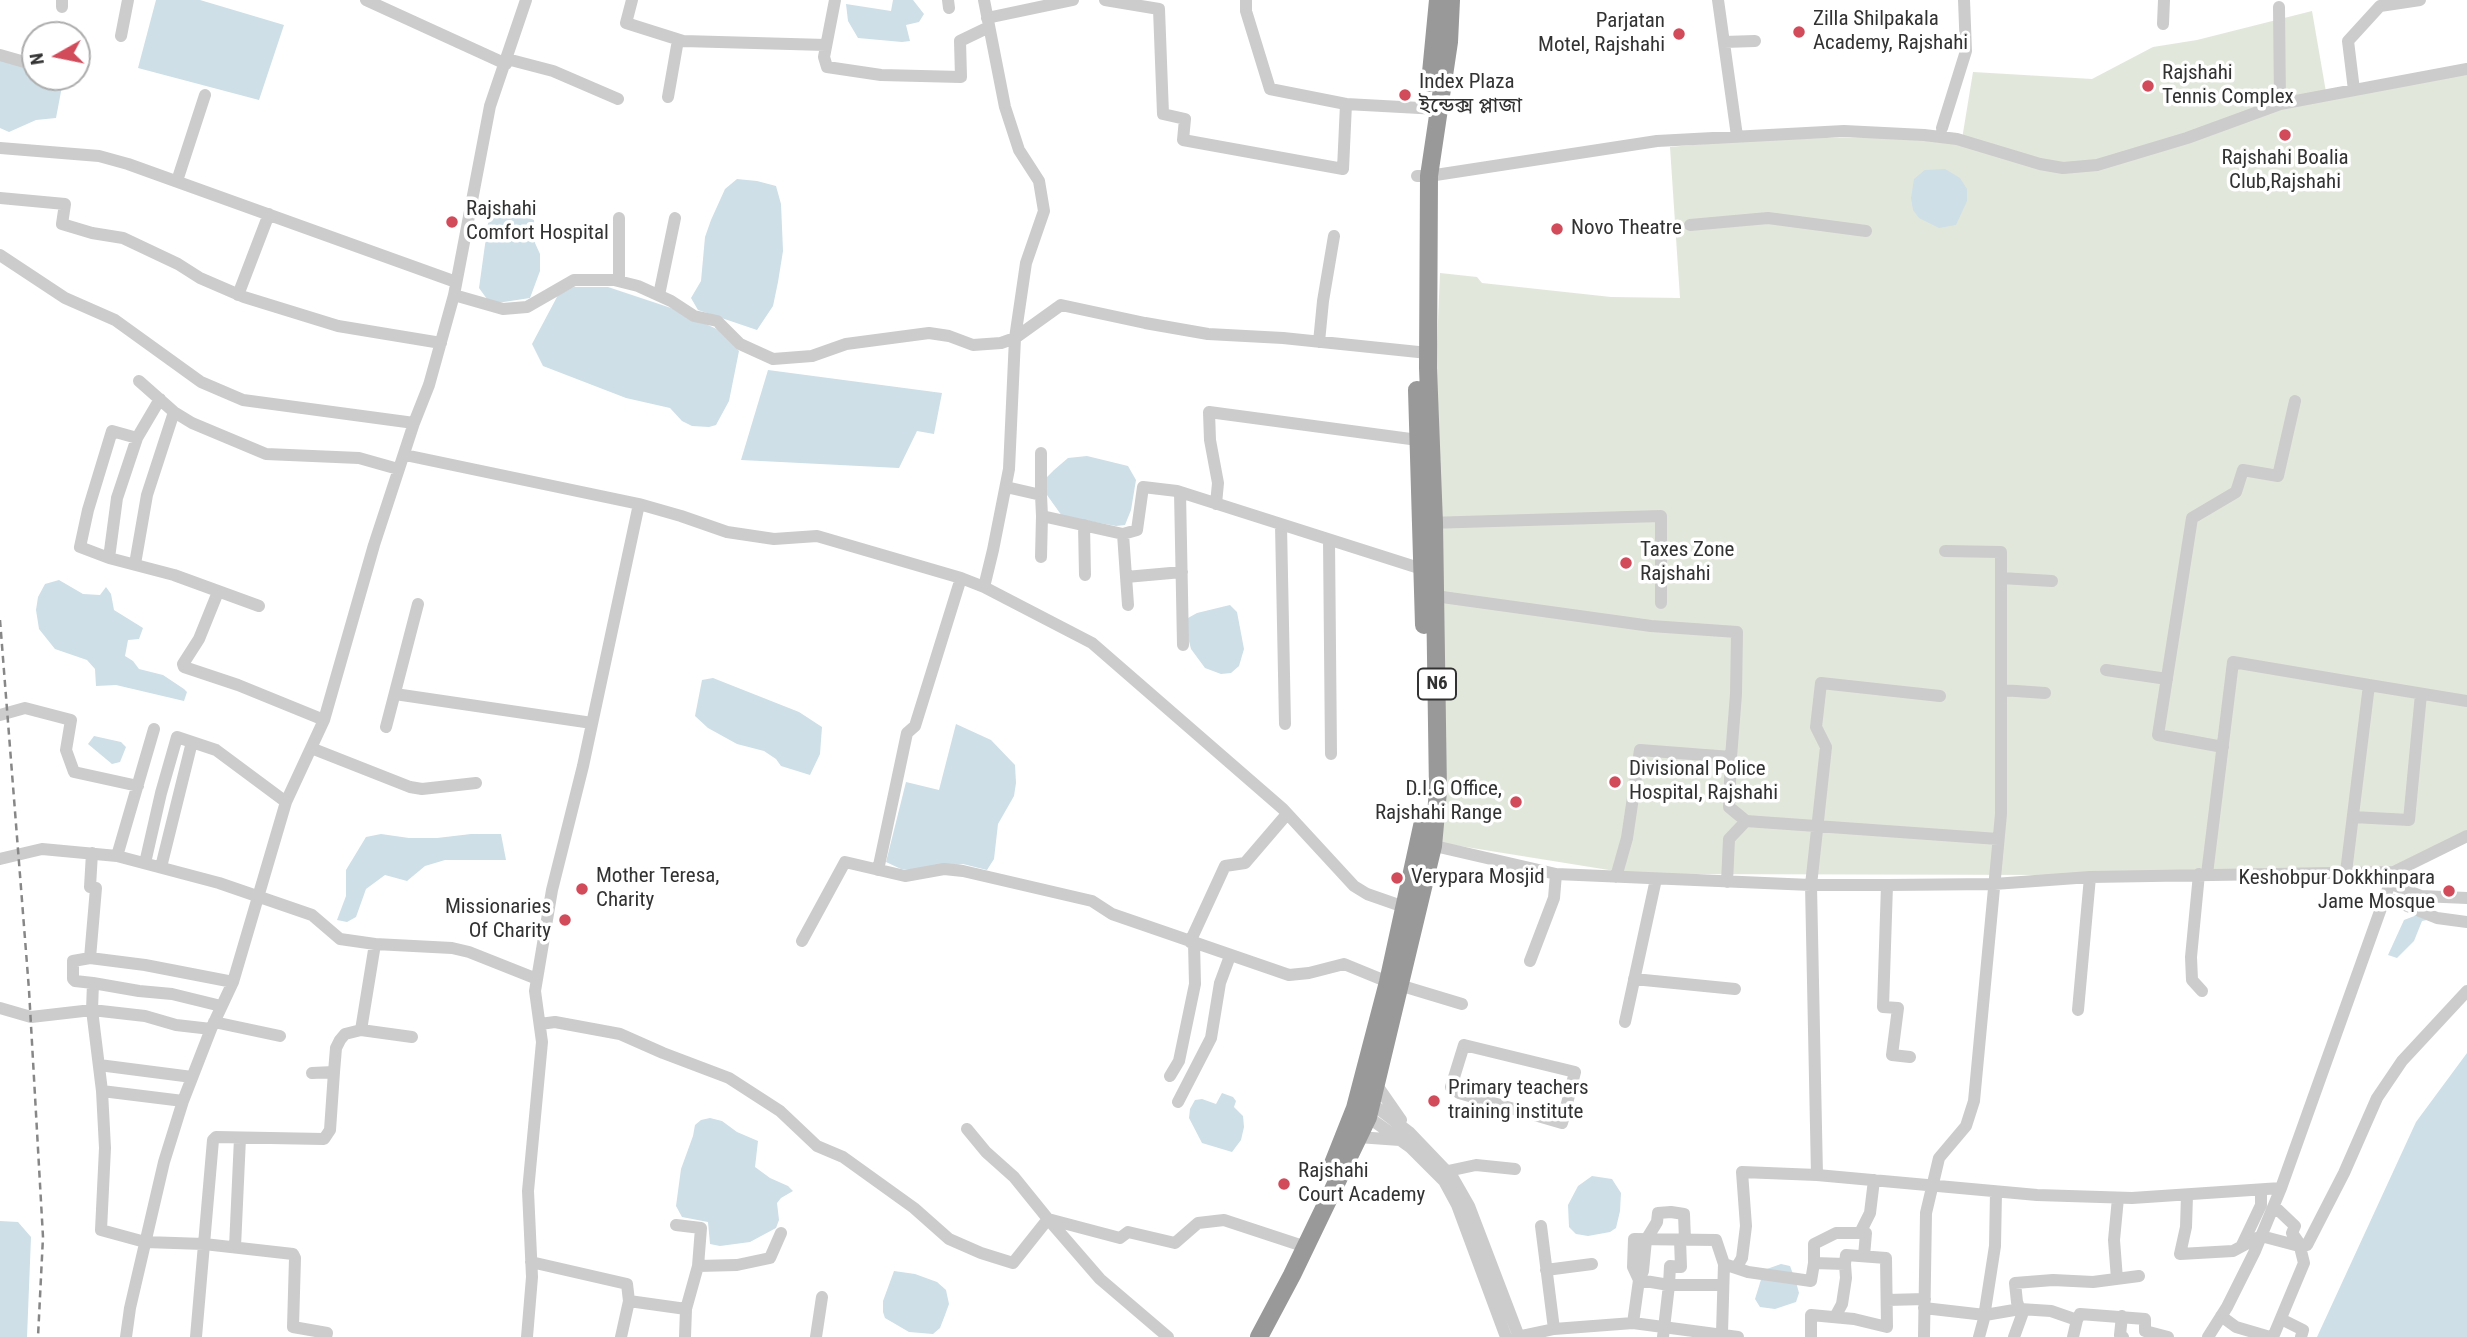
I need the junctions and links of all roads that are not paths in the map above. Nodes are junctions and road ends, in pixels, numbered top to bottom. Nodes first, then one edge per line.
1 (128, 0) edge
2 (366, 0) edge
3 (526, 0) edge
4 (632, 0) edge
5 (835, 0) edge
6 (984, 0) edge
7 (1073, 0) edge
8 (1105, 0) edge
9 (1246, 0) edge
10 (1438, 0) edge
11 (1451, 0) edge
12 (1718, 0) edge
13 (1964, 0) edge
14 (2164, 0) edge
15 (2420, 0) edge
16 (2384, 3) edge
17 (2279, 7) dead end
18 (988, 23) junction
19 (2163, 24) dead end
20 (121, 36) dead end
21 (678, 40) junction
22 (1755, 41) dead end
23 (1724, 42) junction
24 (826, 45) junction
25 (0, 55) edge
26 (21, 61) edge
27 (506, 61) junction
28 (2467, 69) edge
29 (2354, 90) junction
30 (205, 95) dead end
31 (668, 97) dead end
32 (618, 99) dead end
33 (1346, 104) junction
34 (2280, 104) junction
35 (1432, 109) junction
36 (1942, 128) dead end
37 (1737, 136) junction
38 (0, 148) edge
39 (1423, 176) junction
40 (177, 181) junction
41 (0, 198) edge
42 (269, 214) junction
43 (619, 218) dead end
44 (675, 218) dead end
45 (1690, 225) dead end
46 (1866, 231) dead end
47 (1334, 236) dead end
48 (0, 256) edge
49 (620, 281) junction
50 (456, 282) junction
51 (238, 295) junction
52 (454, 295) junction
53 (659, 295) junction
54 (1015, 338) junction
55 (1320, 342) junction
56 (441, 343) junction
57 (1422, 353) junction
58 (139, 381) dead end
59 (160, 399) junction
60 (2295, 401) dead end
61 (174, 412) junction
62 (414, 423) junction
63 (137, 438) junction
64 (1418, 440) junction
65 (1041, 453) dead end
66 (405, 455) junction
67 (398, 470) junction
68 (1006, 487) junction
69 (1180, 492) junction
70 (1041, 495) junction
71 (639, 504) junction
72 (1216, 504) junction
73 (1041, 516) junction
74 (1427, 524) junction
75 (1084, 525) junction
76 (1281, 525) junction
77 (1123, 534) junction
78 (1329, 540) junction
79 (1945, 551) dead end
80 (1041, 557) dead end
81 (109, 558) junction
82 (135, 564) junction
83 (1422, 569) junction
84 (1182, 572) junction
85 (1085, 575) dead end
86 (1126, 577) junction
87 (961, 578) junction
88 (2001, 578) junction
89 (2052, 581) dead end
90 (984, 587) junction
91 (218, 592) junction
92 (1435, 596) junction
93 (1661, 603) dead end
94 (418, 604) dead end
95 (1128, 605) dead end
96 (259, 606) dead end
97 (1184, 645) dead end
98 (2106, 670) dead end
99 (2167, 679) junction
100 (2369, 685) junction
101 (2002, 690) junction
102 (2045, 693) dead end
103 (395, 694) junction
104 (2421, 694) junction
105 (1940, 696) dead end
106 (2467, 701) edge
107 (0, 715) edge
108 (324, 720) junction
109 (592, 723) junction
110 (1285, 724) dead end
111 (386, 727) dead end
112 (154, 729) dead end
113 (192, 742) junction
114 (2222, 747) junction
115 (312, 748) junction
116 (1331, 754) dead end
117 (1731, 757) junction
118 (476, 783) dead end
119 (138, 786) junction
120 (286, 802) junction
121 (1287, 814) junction
122 (2353, 817) junction
123 (1746, 821) junction
124 (1816, 825) junction
125 (2467, 836) edge
126 (1998, 839) junction
127 (1426, 844) junction
128 (92, 853) junction
129 (117, 856) junction
130 (0, 859) edge
131 (145, 863) junction
132 (161, 867) junction
133 (878, 870) junction
134 (2346, 872) junction
135 (1556, 874) junction
136 (2203, 874) junction
137 (1616, 877) junction
138 (2090, 877) junction
139 (2392, 877) junction
140 (1656, 879) junction
141 (1727, 882) junction
142 (1994, 884) junction
143 (1811, 885) junction
144 (1887, 885) junction
145 (257, 895) junction
146 (2385, 897) junction
147 (2436, 897) junction
148 (2467, 898) edge
149 (1411, 910) junction
150 (2432, 915) junction
151 (2467, 922) edge
152 (802, 941) dead end
153 (1192, 942) junction
154 (375, 944) junction
155 (1230, 956) junction
156 (90, 958) junction
157 (1530, 961) dead end
158 (537, 979) junction
159 (1634, 979) junction
160 (233, 982) junction
161 (93, 983) junction
162 (1394, 984) junction
163 (1735, 989) dead end
164 (2202, 991) dead end
165 (2467, 991) edge
166 (1462, 1004) dead end
167 (221, 1006) junction
168 (0, 1009) edge
169 (92, 1010) junction
170 (2078, 1010) dead end
171 (1625, 1022) dead end
172 (540, 1024) junction
173 (212, 1026) junction
174 (361, 1030) junction
175 (280, 1036) dead end
176 (412, 1037) dead end
177 (1910, 1057) dead end
178 (99, 1065) junction
179 (334, 1072) junction
180 (313, 1073) dead end
181 (1170, 1076) dead end
182 (192, 1077) junction
183 (1376, 1084) junction
184 (1451, 1087) joint
185 (102, 1091) junction
186 (183, 1101) junction
187 (1178, 1102) dead end
188 (1363, 1105) junction
189 (967, 1129) dead end
190 (1404, 1136) junction
191 (1358, 1137) junction
192 (240, 1138) junction
193 (1515, 1169) dead end
194 (1448, 1171) junction
195 (1816, 1175) junction
196 (1874, 1180) junction
197 (1931, 1185) junction
198 (2281, 1188) junction
199 (2261, 1190) junction
200 (1996, 1192) junction
201 (2187, 1195) junction
202 (2118, 1198) junction
203 (2274, 1206) junction
204 (1048, 1219) junction
205 (676, 1225) dead end
206 (1541, 1226) dead end
207 (781, 1233) dead end
208 (1860, 1233) junction
209 (2261, 1236) junction
210 (1646, 1240) junction
211 (1683, 1240) junction
212 (145, 1242) junction
213 (204, 1244) junction
214 (1301, 1245) junction
215 (2242, 1245) junction
216 (2300, 1246) junction
217 (235, 1247) junction
218 (1864, 1256) junction
219 (531, 1262) junction
220 (1814, 1263) junction
221 (1592, 1264) dead end
222 (1845, 1264) junction
223 (698, 1266) junction
224 (1730, 1266) junction
225 (1546, 1270) junction
226 (2139, 1276) dead end
227 (2117, 1279) junction
228 (1639, 1280) junction
229 (1670, 1285) junction
230 (1722, 1285) junction
231 (822, 1297) dead end
232 (1887, 1300) junction
233 (629, 1301) junction
234 (1925, 1304) junction
235 (686, 1309) junction
236 (2020, 1309) junction
237 (1984, 1316) junction
238 (2122, 1316) junction
239 (2221, 1316) junction
240 (1835, 1317) junction
241 (2077, 1320) junction
242 (2281, 1320) junction
243 (1633, 1323) junction
244 (1554, 1329) junction
245 (1663, 1332) edge
246 (2147, 1334) edge
247 (1706, 1335) edge
248 (1729, 1336) edge
249 (126, 1337) edge
250 (196, 1337) edge
251 (326, 1337) edge
252 (527, 1337) edge
253 (621, 1337) edge
254 (685, 1337) edge
255 (816, 1337) edge
256 (1168, 1337) edge
257 (1247, 1337) edge
258 (1259, 1337) edge
259 (1506, 1337) edge
260 (1518, 1337) edge
261 (1811, 1337) edge
262 (1924, 1337) edge
263 (1979, 1337) edge
264 (2014, 1337) edge
265 (2073, 1337) edge
266 (2123, 1337) edge
267 (2168, 1337) edge
268 (2208, 1337) edge
269 (2272, 1337) edge
270 (2301, 1337) edge

1 - 20 street
2 - 27 street
3 - 27 street
4 - 21 street
5 - 24 street
6 - 18 street
7 - 18 street
8 - 33 street
9 - 33 street
10 - 35 highway, N6
11 - 35 highway, N6
12 - 23 street
13 - 36 street
14 - 19 street
15 - 16 street
16 - 29 street
17 - 34 street
18 - 24 street
18 - 54 street
21 - 24 street
21 - 31 street
22 - 23 street
23 - 37 street
25 - 26 street
27 - 32 street
27 - 50 street
28 - 29 street
29 - 34 street
30 - 40 street
33 - 35 street
34 - 37 street
35 - 39 highway, N6
37 - 39 street
38 - 40 street
39 - 57 highway, N6
40 - 42 street
41 - 51 street
42 - 50 street
42 - 51 street
43 - 49 street
44 - 53 street
45 - 46 street
47 - 55 street
48 - 62 street
49 - 52 street
49 - 53 street
50 - 52 street
51 - 56 street
52 - 56 street
53 - 54 street
54 - 55 street
54 - 68 street
55 - 57 street
56 - 62 street
57 - 64 highway, N6
57 - 74 highway, N6
58 - 59 street
59 - 61 street
59 - 63 street
60 - 99 street
61 - 67 street
61 - 82 street
62 - 66 street
63 - 81 street
63 - 81 street
64 - 72 street
64 - 74 highway, N6
65 - 70 street
66 - 67 street
66 - 71 street
67 - 108 street
68 - 70 street
68 - 90 street
69 - 72 street
69 - 77 street
69 - 84 street
70 - 73 street
71 - 87 street
71 - 109 street
72 - 76 street
73 - 75 street
73 - 80 street
74 - 83 highway, N6
74 - 92 highway, N6
74 - 93 street
75 - 77 street
75 - 85 street
76 - 78 street
76 - 110 street
77 - 86 street
78 - 83 street
78 - 116 street
79 - 88 street
81 - 82 street
82 - 91 street
83 - 127 highway, N6
84 - 86 street
84 - 97 street
86 - 95 street
87 - 90 street
87 - 133 street
88 - 89 street
88 - 101 street
90 - 121 street
91 - 96 street
91 - 108 street
92 - 117 street
92 - 127 highway, N6
94 - 103 street
98 - 99 street
99 - 114 street
100 - 104 street
100 - 114 street
100 - 122 street
101 - 102 street
101 - 126 street
103 - 109 street
103 - 111 street
104 - 106 street
104 - 122 street
105 - 124 street
107 - 119 street
108 - 115 street
109 - 158 street
112 - 119 street
113 - 120 street
113 - 131 street
113 - 132 street
114 - 136 street
115 - 118 street
115 - 120 street
117 - 123 street
117 - 137 street
119 - 129 street
120 - 145 street
121 - 149 street
121 - 153 street
122 - 134 street
123 - 124 street
123 - 141 street
124 - 126 street
124 - 143 street
125 - 139 street
126 - 142 street
127 - 135 street
127 - 149 highway, N6
128 - 129 street
128 - 130 street
128 - 156 street
129 - 131 street
131 - 132 street
132 - 145 street
133 - 152 street
133 - 153 street
134 - 136 street
134 - 139 street
135 - 137 street
135 - 157 street
136 - 138 street
136 - 164 street
137 - 140 street
138 - 142 street
138 - 170 street
139 - 146 street
139 - 147 street
140 - 141 street
140 - 159 street
141 - 143 street
142 - 144 street
142 - 197 street
143 - 144 street
143 - 195 street
144 - 177 street
145 - 154 street
145 - 160 street
146 - 150 street
146 - 198 street
147 - 148 street
147 - 150 street
149 - 162 highway, N6
150 - 151 street
153 - 155 street
153 - 181 street
154 - 158 street
154 - 174 street
155 - 162 street
155 - 187 street
156 - 160 street
156 - 161 street
158 - 172 street
159 - 163 street
159 - 171 street
160 - 167 street
161 - 167 street
161 - 169 street
162 - 166 street
162 - 183 highway, N6
162 - 188 highway, N6
165 - 216 street
167 - 173 street
168 - 169 street
169 - 173 street
169 - 178 street
172 - 204 street
172 - 219 street
173 - 175 street
173 - 182 street
174 - 176 street
174 - 179 street
178 - 182 street
178 - 185 street
179 - 180 street
179 - 192 street
182 - 186 street
183 - 188 highway, N6
183 - 190 street
184 - 184 street
185 - 186 street
185 - 212 street
186 - 212 street
188 - 190 street
188 - 191 highway, N6
188 - 214 highway, N6
189 - 204 street
190 - 191 street
190 - 194 street
190 - 259 street
191 - 214 highway, N6
192 - 213 street
192 - 217 street
193 - 194 street
194 - 260 street
195 - 196 street
195 - 224 street
196 - 197 street
196 - 208 street
197 - 200 street
197 - 234 street
198 - 199 street
198 - 203 street
199 - 201 street
199 - 215 street
200 - 202 street
200 - 237 street
201 - 202 street
201 - 215 street
202 - 227 street
203 - 209 street
203 - 216 street
204 - 214 street
204 - 256 street
205 - 223 street
206 - 225 street
207 - 223 street
208 - 218 street
208 - 220 street
209 - 215 street
209 - 216 street
209 - 239 street
210 - 211 street
210 - 211 street
210 - 228 street
211 - 224 street
211 - 229 street
212 - 213 street
212 - 249 street
213 - 217 street
213 - 250 street
214 - 257 highway, N6
214 - 258 highway, N6
216 - 242 street
217 - 251 street
218 - 222 street
218 - 232 street
219 - 233 street
219 - 252 street
220 - 222 street
220 - 224 street
221 - 225 street
222 - 240 street
223 - 235 street
224 - 230 street
225 - 244 street
226 - 227 street
227 - 236 street
228 - 229 street
228 - 243 street
229 - 230 street
229 - 245 street
230 - 248 street
231 - 255 street
232 - 234 street
232 - 240 street
233 - 235 street
233 - 253 street
234 - 237 street
234 - 262 street
235 - 254 street
236 - 237 street
236 - 241 street
236 - 264 street
237 - 263 street
238 - 241 street
238 - 246 street
238 - 266 street
239 - 268 street
239 - 269 street
240 - 261 street
241 - 265 street
242 - 269 street
242 - 270 street
243 - 244 street
243 - 245 street
244 - 260 street
245 - 247 street
246 - 267 street
247 - 248 street

